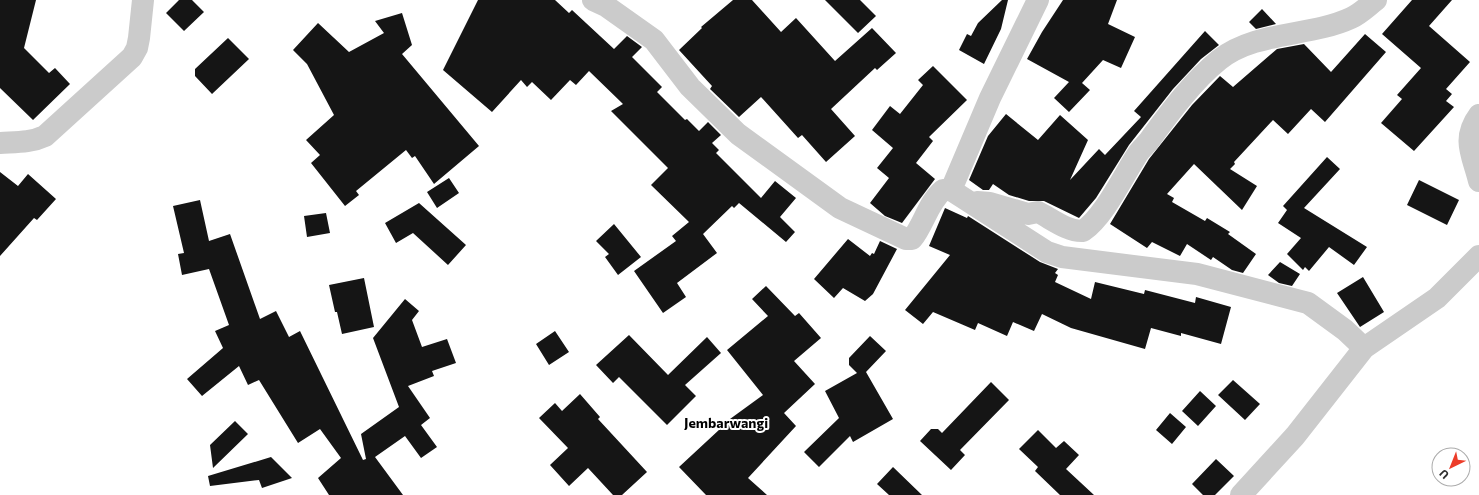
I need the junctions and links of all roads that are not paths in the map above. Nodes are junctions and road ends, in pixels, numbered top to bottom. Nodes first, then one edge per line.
1 (143, 0) edge
2 (593, 0) edge
3 (1038, 0) edge
4 (1376, 0) edge
5 (1479, 115) edge
6 (0, 143) edge
7 (1479, 181) edge
8 (960, 195) junction
9 (1479, 256) edge
10 (1364, 348) junction
11 (1241, 495) edge

1 - 6 street
2 - 8 street
3 - 8 street
4 - 8 street
5 - 7 street
8 - 10 street
9 - 10 street
10 - 11 street

